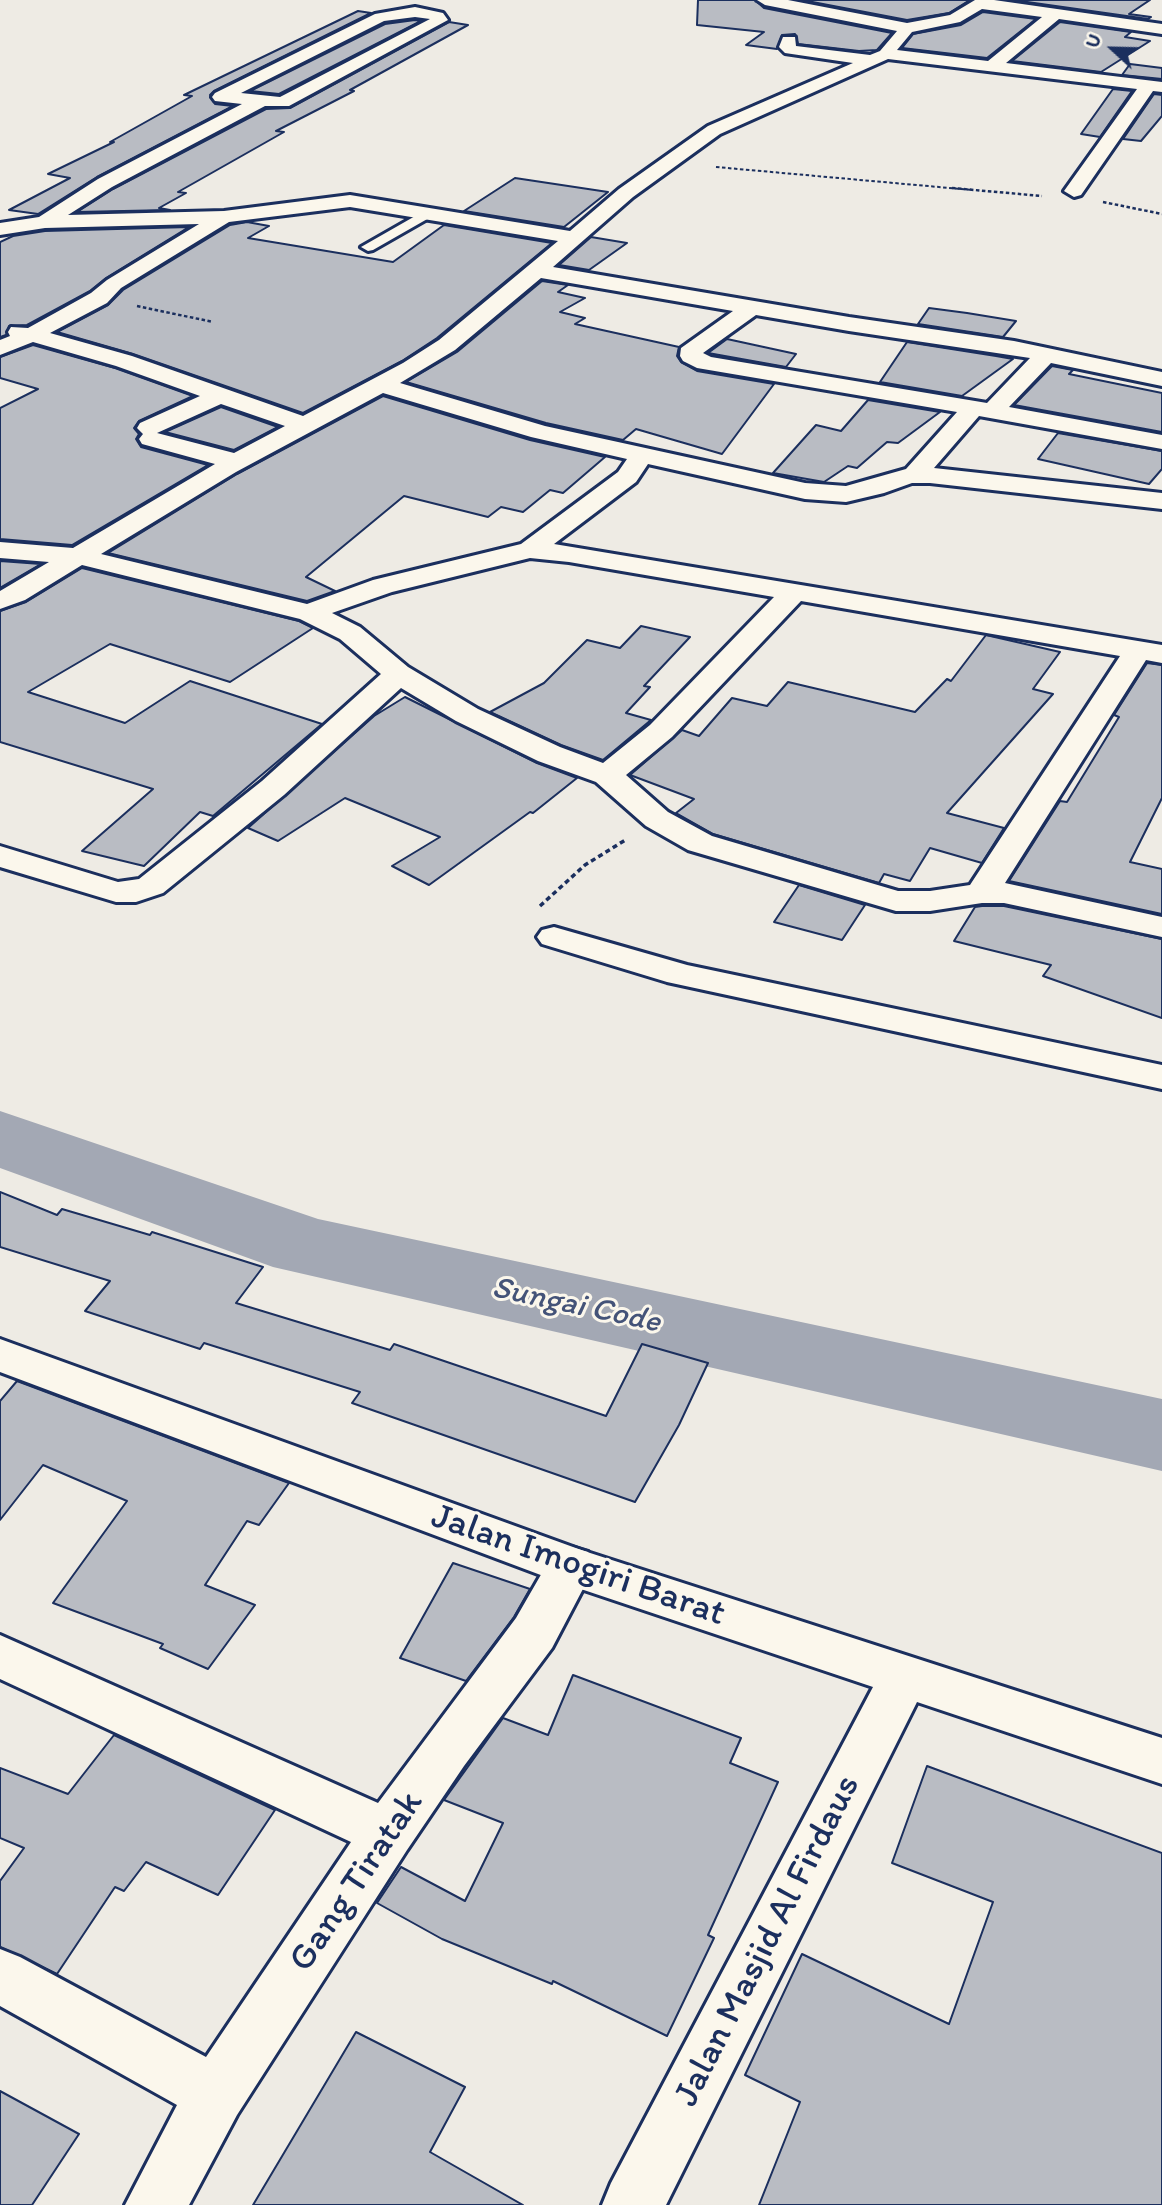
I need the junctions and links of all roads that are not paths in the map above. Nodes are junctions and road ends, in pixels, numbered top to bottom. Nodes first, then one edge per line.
1 (765, 0) edge
2 (983, 2) edge
3 (1057, 13) junction
4 (907, 28) junction
5 (1159, 36) edge
6 (789, 40) dead end
7 (879, 57) junction
8 (991, 67) junction
9 (1112, 67) dead end
10 (1093, 79) junction
11 (1156, 86) edge
12 (259, 102) junction
13 (223, 122) junction
14 (247, 125) dead end
15 (1074, 191) dead end
16 (424, 215) junction
17 (224, 217) junction
18 (45, 222) junction
19 (0, 229) edge
20 (576, 238) junction
21 (369, 247) dead end
22 (538, 271) junction
23 (751, 308) junction
24 (0, 326) edge
25 (31, 335) junction
26 (0, 348) edge
27 (1047, 354) junction
28 (1162, 379) edge
29 (382, 385) junction
30 (221, 395) junction
31 (983, 409) junction
32 (304, 425) junction
33 (1162, 442) edge
34 (641, 456) junction
35 (238, 462) junction
36 (914, 476) junction
37 (1162, 501) edge
38 (0, 550) edge
39 (530, 550) junction
40 (77, 556) junction
41 (794, 592) junction
42 (0, 601) edge
43 (310, 613) junction
44 (1150, 652) edge
45 (398, 673) junction
46 (607, 775) junction
47 (0, 856) edge
48 (982, 893) junction
49 (1162, 927) edge
50 (554, 937) road end
51 (1162, 1077) edge
52 (0, 1355) edge
53 (571, 1566) junction
54 (0, 1656) edge
55 (904, 1677) junction
56 (1162, 1761) edge
57 (388, 1833) junction
58 (0, 1976) edge
59 (216, 2094) junction
60 (156, 2205) edge
61 (633, 2205) edge

1 - 4 street
2 - 3 street
2 - 4 street
3 - 5 street
3 - 8 street
4 - 7 street
6 - 7 street
7 - 8 street
7 - 20 street
8 - 10 street
9 - 10 street
10 - 11 street
11 - 15 street
12 - 12 street
12 - 13 street
13 - 14 street
13 - 18 street
16 - 17 street
16 - 20 street
16 - 21 lane
17 - 18 street
17 - 25 street
18 - 19 street
20 - 22 street
22 - 23 street
22 - 29 street
23 - 27 street
23 - 31 street
24 - 25 street
25 - 26 street
25 - 30 street
27 - 28 street
27 - 31 street
29 - 32 street
29 - 34 street
30 - 32 street
30 - 35 street
31 - 33 street
31 - 36 street
32 - 35 street
34 - 36 street
34 - 39 street
35 - 40 street
36 - 37 street
38 - 40 street
39 - 41 street
39 - 43 street
40 - 42 street
40 - 43 street
41 - 44 street
41 - 46 street
43 - 45 street
44 - 48 street
45 - 46 street
45 - 47 street
46 - 48 street
48 - 49 street
50 - 51 street
52 - 53 street, Jalan Imogiri Barat
53 - 55 street, Jalan Imogiri Barat
53 - 57 street, Gang Tiratak
54 - 57 street
55 - 56 street, Jalan Imogiri Barat
55 - 61 street, Jalan Masjid Al Firdaus
57 - 59 street, Gang Tiratak
58 - 59 street
59 - 60 street, Gang Tiratak

